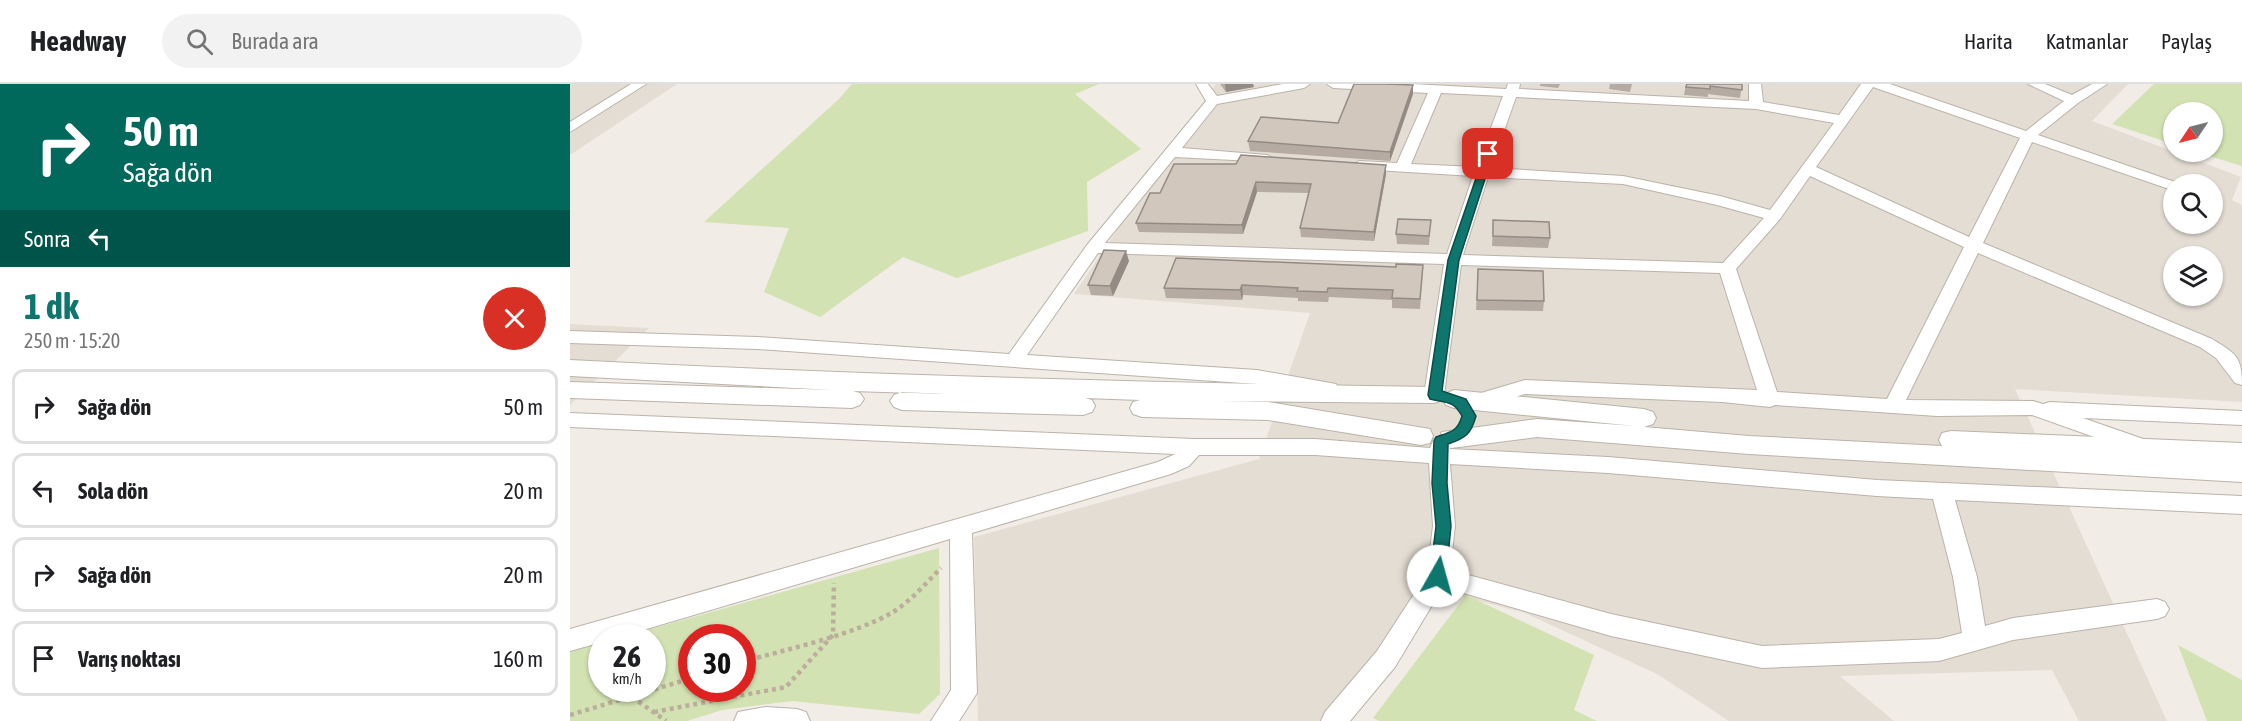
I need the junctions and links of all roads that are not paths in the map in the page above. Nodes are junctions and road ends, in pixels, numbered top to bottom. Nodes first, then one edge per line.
1 (640, 84) edge
2 (1202, 84) edge
3 (1304, 84) edge
4 (1333, 84) edge
5 (1755, 84) edge
6 (1868, 84) edge
7 (1877, 84) edge
8 (2034, 84) edge
9 (2101, 84) edge
10 (1512, 89) edge
11 (1436, 90) junction
12 (2073, 100) junction
13 (1213, 101) junction
14 (1756, 105) junction
15 (1842, 120) junction
16 (573, 124) edge
17 (2028, 136) junction
18 (1172, 152) junction
19 (1287, 160) edge
20 (1344, 164) edge
21 (1402, 168) junction
22 (1808, 169) junction
23 (1481, 174) junction
24 (2163, 182) edge
25 (1774, 216) junction
26 (1973, 245) junction
27 (1093, 248) junction
28 (1453, 260) junction
29 (1726, 268) junction
30 (570, 337) edge
31 (1014, 360) junction
32 (570, 368) edge
33 (2242, 378) edge
34 (570, 390) edge
35 (1355, 394) junction
36 (1444, 397) junction
37 (1770, 400) junction
38 (1478, 401) junction
39 (1893, 406) junction
40 (2033, 408) junction
41 (2242, 417) edge
42 (570, 420) edge
43 (1438, 443) junction
44 (1194, 447) junction
45 (2153, 449) junction
46 (2242, 453) edge
47 (2242, 472) edge
48 (1941, 490) junction
49 (2242, 505) edge
50 (961, 537) junction
51 (1438, 576) junction
52 (2157, 609) dead end
53 (1976, 639) junction
54 (570, 640) edge
55 (747, 721) edge
56 (797, 721) edge
57 (946, 721) edge
58 (1334, 721) edge

1 - 16 street
2 - 13 street
3 - 13 street
4 - 11 street
5 - 14 street
6 - 15 street
7 - 17 street
8 - 12 street
9 - 12 street
10 - 11 street
10 - 14 street
10 - 23 street
11 - 21 street
12 - 17 street
13 - 18 street
14 - 15 street
15 - 22 street
17 - 24 street
17 - 26 street
18 - 19 street
18 - 27 street
20 - 21 street
21 - 23 street
22 - 25 street
22 - 26 street
23 - 25 street
23 - 28 street
25 - 29 street
26 - 33 street
26 - 39 street
27 - 28 street
27 - 31 street
28 - 29 street
28 - 36 street
29 - 37 street
30 - 31 street
31 - 35 street
32 - 35 street
34 - 43 street
35 - 36 street
36 - 38 street
36 - 43 street
36 - 43 street
37 - 38 street
37 - 39 street
38 - 45 street
39 - 40 street
40 - 41 street
40 - 45 street
42 - 44 street
43 - 44 street
43 - 47 street
43 - 48 street
43 - 51 street
44 - 50 street
45 - 46 street
48 - 49 street
48 - 53 street
50 - 54 street
50 - 57 street
51 - 53 street
51 - 58 street
52 - 53 street
55 - 56 street

